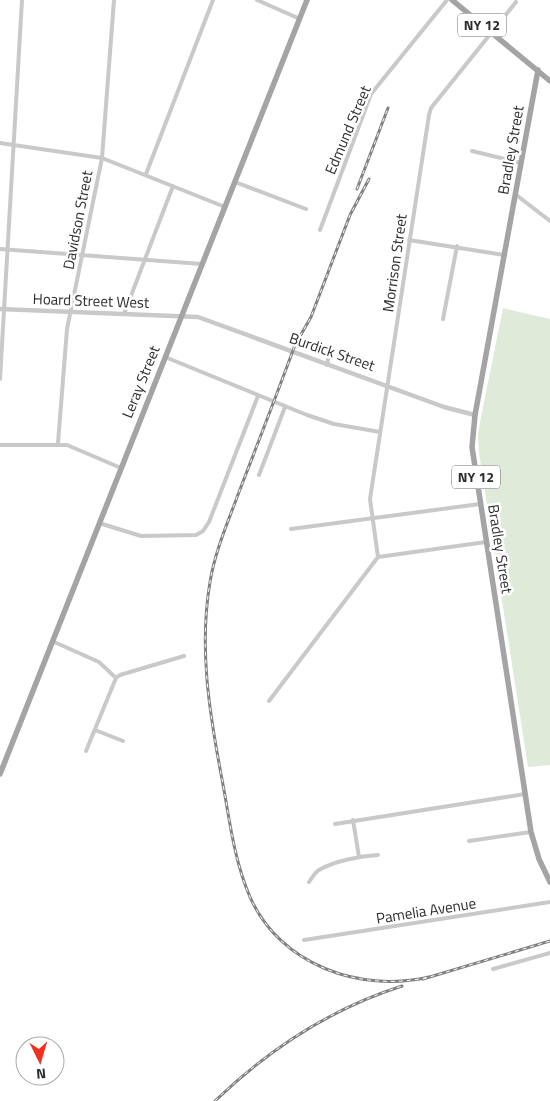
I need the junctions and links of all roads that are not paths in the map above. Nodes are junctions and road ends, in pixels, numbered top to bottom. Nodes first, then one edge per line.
1 (22, 0) edge
2 (114, 0) edge
3 (213, 0) edge
4 (257, 0) edge
5 (307, 0) edge
6 (447, 0) edge
7 (452, 0) edge
8 (516, 2) dead end
9 (300, 19) junction
10 (491, 33) junction
11 (538, 70) junction
12 (550, 81) edge
13 (0, 143) edge
14 (13, 145) junction
15 (472, 151) dead end
16 (102, 158) junction
17 (522, 163) junction
18 (146, 174) junction
19 (235, 182) junction
20 (173, 186) junction
21 (515, 194) junction
22 (225, 207) junction
23 (306, 209) dead end
24 (550, 221) edge
25 (320, 230) dead end
26 (409, 240) junction
27 (457, 246) junction
28 (0, 250) edge
29 (7, 250) junction
30 (83, 254) junction
31 (504, 255) junction
32 (145, 259) junction
33 (202, 264) junction
34 (2, 309) edge
35 (71, 312) junction
36 (124, 314) junction
37 (181, 316) junction
38 (443, 319) dead end
39 (330, 349) dead end
40 (165, 356) junction
41 (327, 364) junction
42 (0, 380) edge
43 (388, 385) junction
44 (258, 396) junction
45 (285, 407) junction
46 (475, 415) junction
47 (380, 432) junction
48 (58, 443) junction
49 (0, 445) edge
50 (121, 468) junction
51 (259, 475) dead end
52 (480, 504) junction
53 (372, 519) junction
54 (99, 523) junction
55 (291, 529) dead end
56 (486, 542) junction
57 (378, 557) junction
58 (52, 641) junction
59 (184, 656) dead end
60 (116, 678) junction
61 (269, 701) dead end
62 (95, 730) junction
63 (123, 742) dead end
64 (86, 751) dead end
65 (1, 773) edge
66 (525, 794) junction
67 (353, 820) junction
68 (335, 824) dead end
69 (531, 832) junction
70 (469, 841) dead end
71 (378, 856) dead end
72 (358, 857) junction
73 (309, 882) dead end
74 (550, 882) edge
75 (550, 902) edge
76 (304, 940) dead end
77 (550, 953) edge
78 (492, 969) dead end

1 - 14 street
2 - 16 street, Davidson Street
3 - 18 street
4 - 9 street
5 - 9 main road, Leray Street
6 - 25 street, Edmund Street
7 - 10 main road, NY 12
8 - 10 street, Morrison Street
9 - 19 main road, Leray Street
10 - 11 main road, NY 12
10 - 26 street, Morrison Street
11 - 12 main road
11 - 17 main road, Bradley Street / NY 12
13 - 14 street
14 - 16 street
14 - 29 street
15 - 17 street
16 - 18 street
16 - 30 street, Davidson Street
17 - 21 main road, Bradley Street / NY 12
18 - 20 street
19 - 22 main road, Leray Street
19 - 23 street
20 - 22 street
20 - 32 street
21 - 24 street
21 - 31 main road, Bradley Street / NY 12
22 - 33 main road, Leray Street
26 - 27 street
26 - 43 street, Morrison Street
27 - 31 street
27 - 38 street
28 - 29 street
29 - 30 street
29 - 34 street
30 - 32 street
30 - 35 street, Davidson Street
31 - 46 main road, Bradley Street / NY 12
32 - 33 street
32 - 36 street
33 - 37 main road, Leray Street
34 - 35 street, Hoard Street West
34 - 42 street
35 - 36 street, Hoard Street West
35 - 48 street, Davidson Street
36 - 37 street, Hoard Street West
37 - 40 main road, Leray Street
37 - 41 street, Burdick Street
39 - 41 street
40 - 44 street
40 - 50 main road, Leray Street
41 - 43 street, Burdick Street
43 - 46 street, Burdick Street
43 - 47 street, Morrison Street
44 - 45 street
44 - 54 street
45 - 47 street
45 - 51 street
46 - 52 main road, Bradley Street / NY 12
47 - 53 street, Morrison Street
48 - 49 street
48 - 50 street
50 - 54 main road, Leray Street
52 - 53 street
52 - 56 main road, Bradley Street / NY 12
53 - 55 street
53 - 57 street, Morrison Street
54 - 58 main road, Leray Street
56 - 57 street
56 - 66 main road, Bradley Street / NY 12
57 - 61 street
58 - 60 street
58 - 65 main road, Leray Street
59 - 60 street
60 - 62 street
62 - 63 street
62 - 64 street
66 - 67 street
66 - 69 main road, Bradley Street / NY 12
67 - 68 street
67 - 72 street
69 - 70 street
69 - 74 main road, Bradley Street / NY 12
71 - 72 street
72 - 73 street
75 - 76 street, Pamelia Avenue
77 - 78 street

